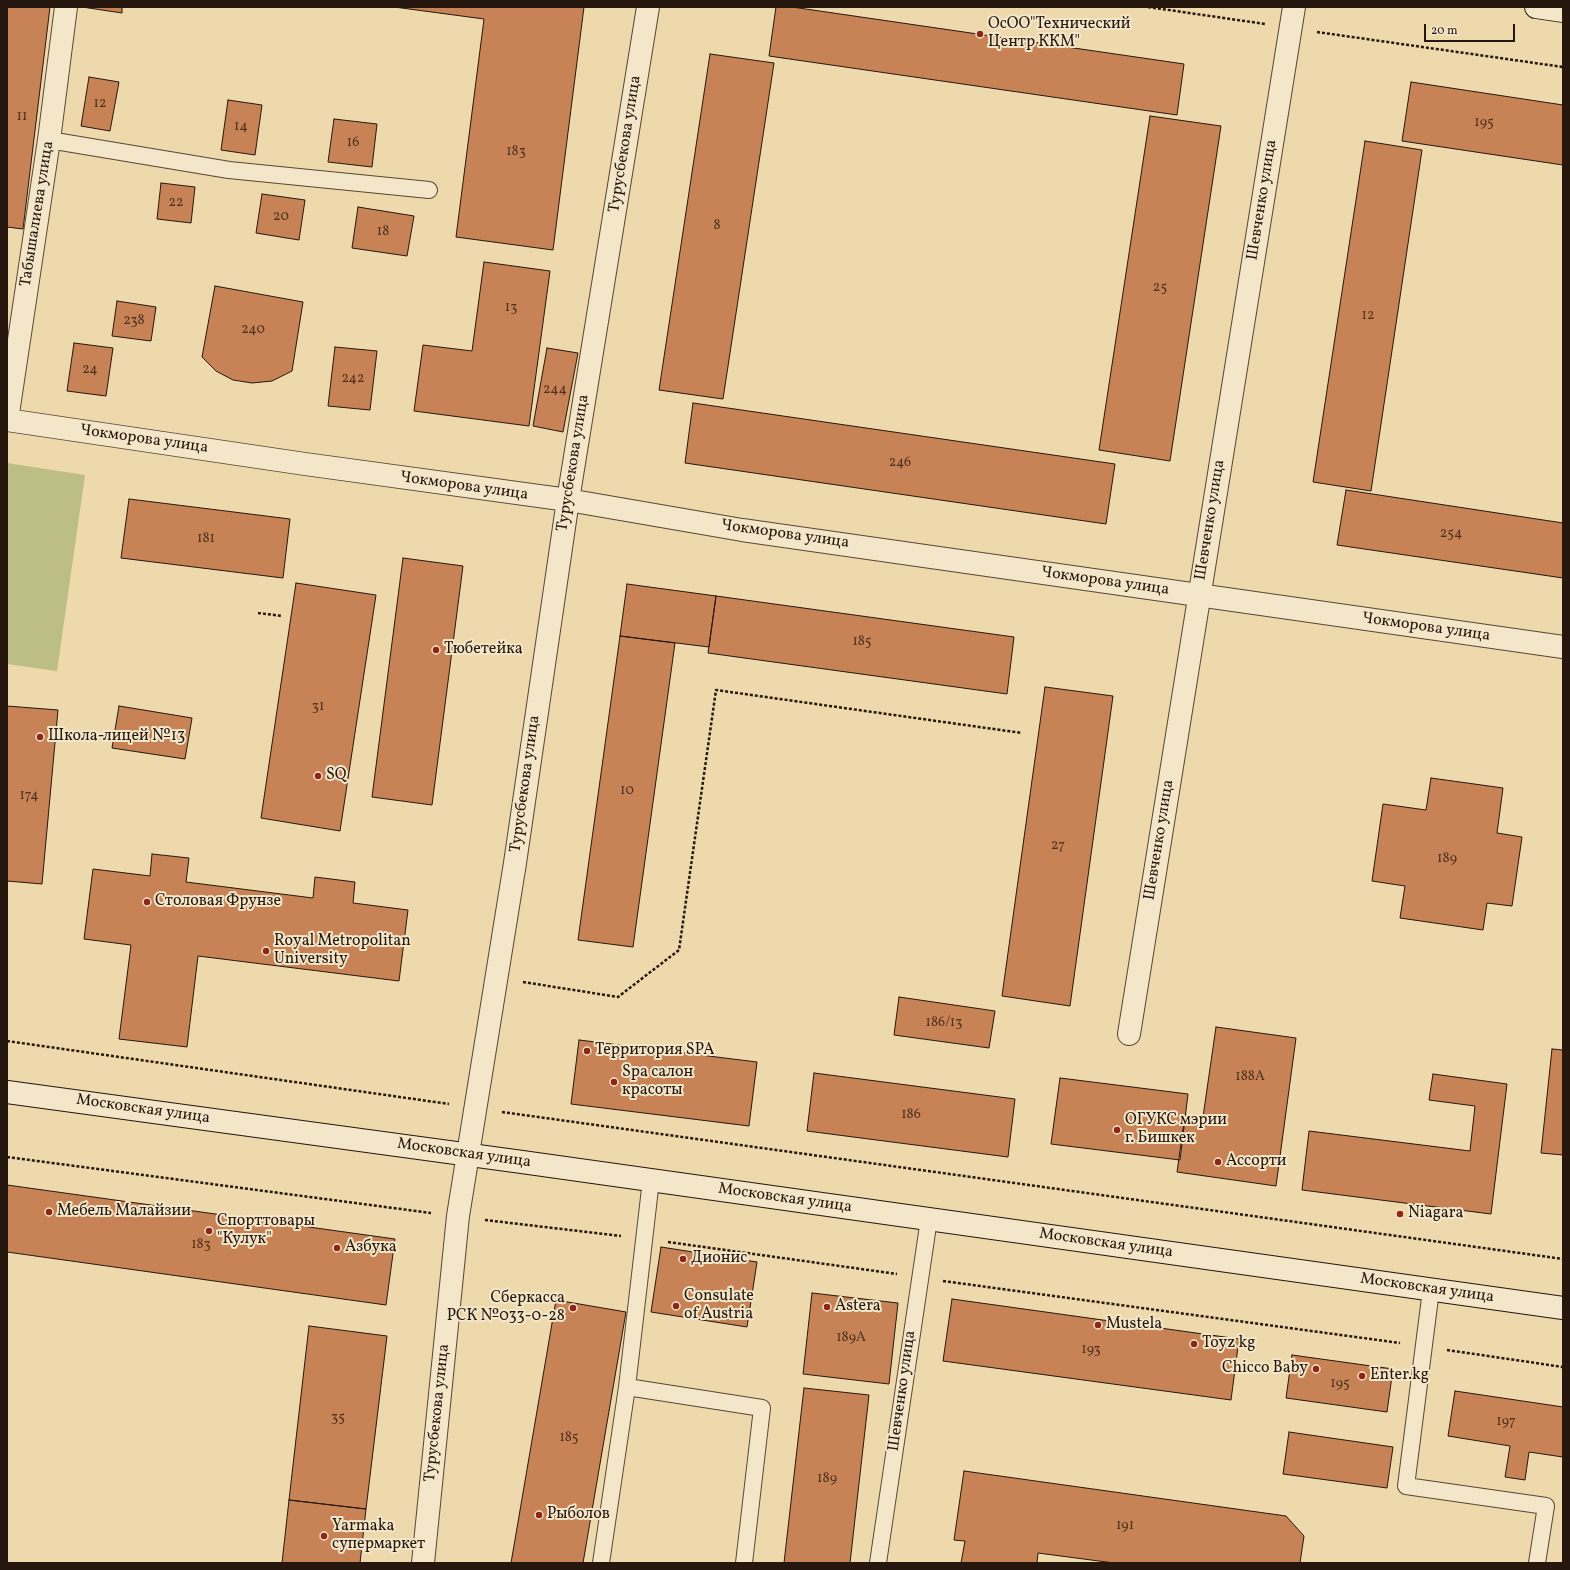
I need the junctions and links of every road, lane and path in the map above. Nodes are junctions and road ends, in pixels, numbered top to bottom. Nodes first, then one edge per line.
1 (66, 7) edge
2 (648, 7) edge
3 (1148, 7) edge
4 (1294, 7) edge
5 (1536, 7) edge
6 (1563, 11) edge
7 (1222, 18) dead end
8 (1325, 33) dead end
9 (1563, 67) edge
10 (49, 140) junction
11 (429, 190) dead end
12 (7, 420) edge
13 (568, 500) junction
14 (1199, 596) junction
15 (258, 613) dead end
16 (282, 616) dead end
17 (1563, 648) edge
18 (1022, 733) dead end
19 (496, 978) junction
20 (1129, 1034) dead end
21 (7, 1041) edge
22 (7, 1092) edge
23 (474, 1108) junction
24 (467, 1154) junction
25 (7, 1157) edge
26 (651, 1180) junction
27 (458, 1216) junction
28 (929, 1219) junction
29 (643, 1239) junction
30 (1563, 1258) edge
31 (920, 1277) junction
32 (1431, 1290) junction
33 (1563, 1308) edge
34 (1424, 1346) junction
35 (1563, 1367) edge
36 (627, 1387) junction
37 (423, 1563) edge
38 (600, 1563) edge
39 (744, 1563) edge
40 (878, 1563) edge
41 (1536, 1563) edge

1 - 10 street, Табышалиева улица
2 - 13 street, Турусбекова улица
3 - 7 path
4 - 14 street, Шевченко улица
5 - 6 street
8 - 9 path
10 - 11 lane
10 - 12 street, Табышалиева улица
12 - 13 street, Чокморова улица
13 - 14 street, Чокморова улица
13 - 19 street, Турусбекова улица
14 - 17 street, Чокморова улица
14 - 20 street, Шевченко улица
15 - 16 path
18 - 19 path
19 - 23 street, Турусбекова улица
21 - 23 path
22 - 24 street, Московская улица
23 - 24 street, Турусбекова улица
23 - 30 path
24 - 26 street, Московская улица
24 - 27 street, Турусбекова улица
25 - 27 path
26 - 28 street, Московская улица
26 - 29 lane
27 - 29 path
27 - 37 street, Турусбекова улица
28 - 31 lane, Шевченко улица
28 - 32 street, Московская улица
29 - 31 path
29 - 36 lane
31 - 34 path
31 - 40 lane, Шевченко улица
32 - 33 street, Московская улица
32 - 34 lane
34 - 35 path
34 - 41 lane
36 - 38 lane
36 - 39 lane

